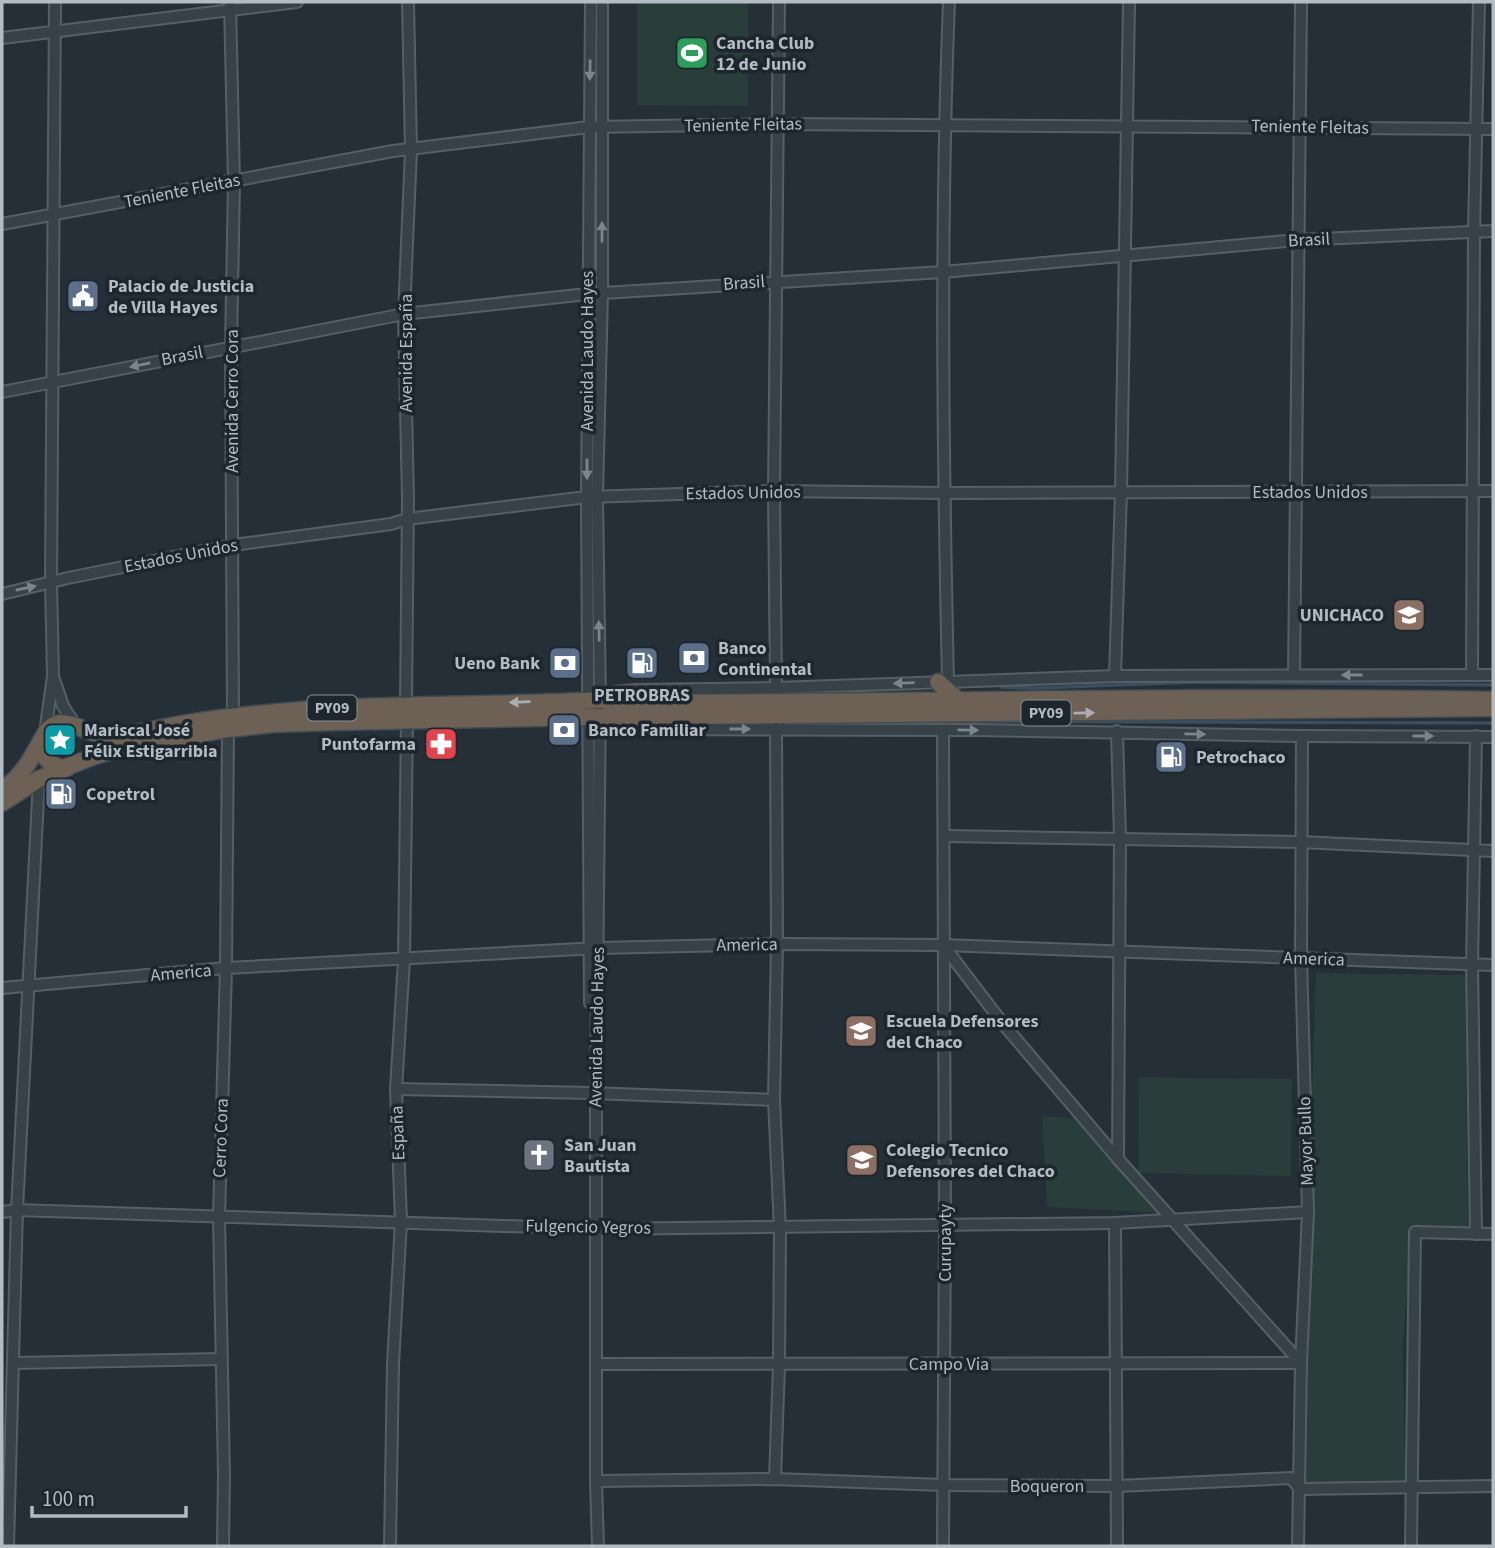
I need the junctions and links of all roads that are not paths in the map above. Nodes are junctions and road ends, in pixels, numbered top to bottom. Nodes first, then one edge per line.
1 (55, 2) edge
2 (297, 2) edge
3 (408, 2) edge
4 (591, 2) edge
5 (602, 2) edge
6 (779, 2) edge
7 (949, 2) edge
8 (1129, 2) edge
9 (1301, 2) edge
10 (1479, 2) edge
11 (230, 6) edge
12 (55, 30) junction
13 (2, 38) edge
14 (778, 124) junction
15 (944, 125) junction
16 (1128, 126) junction
17 (1300, 126) junction
18 (589, 127) junction
19 (603, 128) junction
20 (1477, 129) junction
21 (1493, 129) edge
22 (411, 150) junction
23 (233, 182) junction
24 (55, 215) junction
25 (2, 224) edge
26 (1493, 231) edge
27 (1474, 232) junction
28 (1298, 240) junction
29 (1125, 256) junction
30 (943, 272) junction
31 (777, 281) junction
32 (602, 293) junction
33 (587, 294) junction
34 (404, 314) junction
35 (230, 347) junction
36 (52, 382) junction
37 (2, 392) edge
38 (774, 491) junction
39 (1472, 491) junction
40 (1493, 491) edge
41 (1121, 492) junction
42 (1297, 492) junction
43 (944, 493) junction
44 (592, 497) junction
45 (407, 519) junction
46 (233, 545) junction
47 (51, 583) junction
48 (2, 593) edge
49 (1294, 675) junction
50 (1472, 675) junction
51 (1493, 675) edge
52 (53, 676) junction
53 (1115, 676) junction
54 (943, 682) junction
55 (1407, 686) junction
56 (776, 688) junction
57 (1493, 700) edge
58 (960, 702) junction
59 (1493, 708) edge
60 (407, 713) junction
61 (595, 713) junction
62 (230, 722) junction
63 (77, 728) junction
64 (776, 728) junction
65 (943, 730) junction
66 (1117, 732) junction
67 (44, 735) junction
68 (1302, 736) junction
69 (1476, 736) junction
70 (1493, 737) edge
71 (74, 765) junction
72 (39, 779) junction
73 (2, 790) edge
74 (2, 803) edge
75 (945, 836) junction
76 (1120, 838) junction
77 (1300, 842) junction
78 (1475, 850) junction
79 (1493, 851) edge
80 (777, 944) junction
81 (943, 945) junction
82 (594, 948) junction
83 (1119, 952) junction
84 (1301, 959) junction
85 (404, 960) junction
86 (1472, 964) junction
87 (1493, 965) edge
88 (226, 968) junction
89 (29, 987) junction
90 (2, 988) edge
91 (396, 1089) junction
92 (593, 1093) junction
93 (774, 1100) junction
94 (1118, 1159) junction
95 (17, 1210) junction
96 (2, 1212) edge
97 (1308, 1212) junction
98 (219, 1217) junction
99 (401, 1221) junction
100 (1175, 1221) junction
101 (1115, 1223) junction
102 (946, 1224) junction
103 (595, 1229) junction
104 (780, 1229) junction
105 (1476, 1234) junction
106 (1493, 1234) edge
107 (222, 1359) junction
108 (14, 1363) junction
109 (1301, 1363) junction
110 (597, 1364) junction
111 (945, 1364) junction
112 (1118, 1364) junction
113 (779, 1365) junction
114 (775, 1479) junction
115 (596, 1481) junction
116 (943, 1485) junction
117 (1118, 1486) junction
118 (1493, 1486) edge
119 (6, 1488) edge
120 (1410, 1488) junction
121 (1300, 1489) junction
122 (8, 1546) edge
123 (223, 1546) edge
124 (390, 1546) edge
125 (598, 1546) edge
126 (943, 1546) edge
127 (1117, 1546) edge
128 (1298, 1546) edge
129 (1411, 1546) edge

1 - 12 street
2 - 11 street
3 - 22 street, Avenida España
4 -> 18 street, Avenida Laudo Hayes
5 - 19 street, Avenida Laudo Hayes
6 - 14 street
7 - 15 street
8 - 16 street
9 - 17 street
10 - 20 street
11 - 12 street
11 - 23 street, Avenida Cerro Cora
12 - 13 street
12 - 24 street
14 - 15 street, Teniente Fleitas
14 - 19 street, Teniente Fleitas
14 - 31 street
15 - 16 street, Teniente Fleitas
15 - 30 street
16 - 17 street, Teniente Fleitas
16 - 29 street
17 - 20 street, Teniente Fleitas
17 - 28 street
18 - 19 street, Teniente Fleitas
18 - 22 street, Teniente Fleitas
18 - 33 street, Avenida Laudo Hayes
32 -> 19 street, Avenida Laudo Hayes
20 - 21 street, Teniente Fleitas
20 - 27 street
22 - 23 street, Teniente Fleitas
22 - 34 street, Avenida España
23 - 24 street, Teniente Fleitas
23 - 35 street, Avenida Cerro Cora
24 - 25 street, Teniente Fleitas
24 - 36 street
26 - 27 street, Brasil
27 - 28 street, Brasil
27 - 39 street
28 - 29 street, Brasil
28 - 42 street
29 - 30 street, Brasil
29 - 41 street
30 - 31 street, Brasil
30 - 43 street
31 - 32 street, Brasil
31 - 38 street
32 - 33 street, Brasil
32 - 44 street, Avenida Laudo Hayes
33 - 34 street, Brasil
33 -> 44 street, Avenida Laudo Hayes
34 - 35 street, Brasil
34 - 45 street, Avenida España
35 -> 36 street, Brasil
35 - 46 street, Avenida Cerro Cora
36 - 37 street, Brasil
36 - 47 street
38 - 43 street, Estados Unidos
38 - 44 street, Estados Unidos
38 - 56 street
39 - 40 street, Estados Unidos
39 - 42 street, Estados Unidos
39 - 50 street
41 - 42 street, Estados Unidos
41 - 43 street, Estados Unidos
41 - 53 street
42 - 49 street
43 - 54 street
44 - 45 street, Estados Unidos
44 - 61 street, Avenida Laudo Hayes
45 - 46 street, Estados Unidos
45 - 60 street, Avenida España
46 - 47 street, Estados Unidos
46 - 62 street, Avenida Cerro Cora
48 -> 47 street, Estados Unidos
47 - 52 street
49 - 53 street
55 -> 49 street
50 - 51 street
50 - 55 street
52 - 63 street
52 - 67 street
53 - 54 street
54 -> 56 street
54 - 58 highway
55 - 57 highway, PY09
55 - 58 highway, PY09
56 - 61 street
58 - 61 highway, PY09
61 -> 59 highway, PY09
60 - 61 highway, PY09
60 - 62 highway, PY09
60 - 85 street, España
61 -> 64 street
61 - 82 street, Avenida Laudo Hayes
62 - 63 highway, PY09
62 - 71 highway, PY09
62 - 88 street, Cerro Cora
63 - 67 highway, PY09
63 - 71 highway
64 - 65 street
64 - 80 street
65 -> 66 street
65 - 75 street, Curupayty
66 -> 68 street
66 - 76 street
67 - 71 highway
67 - 73 highway
68 -> 69 street
68 - 77 street, Mayor Bullo
69 - 70 street
69 - 78 street
71 - 72 highway, PY09
72 - 74 highway, PY09
72 - 89 street
75 - 76 street
75 - 81 street, Curupayty
76 - 77 street
76 - 83 street
77 - 78 street
77 - 84 street, Mayor Bullo
78 - 79 street
78 - 86 street
80 - 81 street, America
80 - 82 street, America
80 - 93 street
81 - 83 street, America
81 - 94 street
81 - 102 street, Curupayty
82 - 85 street, America
82 - 92 street, Avenida Laudo Hayes
83 - 84 street, America
83 - 94 street
84 - 86 street, America
84 - 97 street, Mayor Bullo
85 - 88 street, America
85 - 91 street, España
86 - 87 street, America
86 - 105 street
88 - 89 street, America
88 - 98 street, Cerro Cora
89 - 90 street, America
89 - 95 street
91 - 92 street
91 - 99 street, España
92 - 93 street
92 - 103 street, Avenida Laudo Hayes
93 - 104 street
94 - 100 street
95 - 96 street, Fulgencio Yegros
95 - 98 street, Fulgencio Yegros
95 - 108 street
97 - 100 street, Fulgencio Yegros
97 - 109 street, Mayor Bullo
98 - 99 street, Fulgencio Yegros
98 - 107 street, Cerro Cora
99 - 103 street, Fulgencio Yegros
99 - 124 street, España
100 - 101 street, Fulgencio Yegros
100 - 109 street
101 - 102 street, Fulgencio Yegros
101 - 112 street
102 - 104 street, Fulgencio Yegros
102 - 111 street, Curupayty
103 - 104 street, Fulgencio Yegros
103 - 110 street
104 - 113 street
105 - 106 street
105 - 120 street
107 - 108 street
107 - 123 street, Cerro Cora
108 - 119 street
109 - 112 street, Campo Via
109 - 121 street, Mayor Bullo
110 - 113 street, Campo Via
110 - 115 street
111 - 112 street, Campo Via
111 - 113 street, Campo Via
111 - 116 street, Curupayty
112 - 117 street
113 - 114 street
114 - 115 street, Boqueron
114 - 116 street, Boqueron
115 - 125 street
116 - 117 street, Boqueron
116 - 126 street, Curupayty
117 - 121 street, Boqueron
117 - 127 street
118 - 120 street, Boqueron
119 - 122 street
120 - 121 street, Boqueron
120 - 129 street
121 - 128 street, Mayor Bullo

